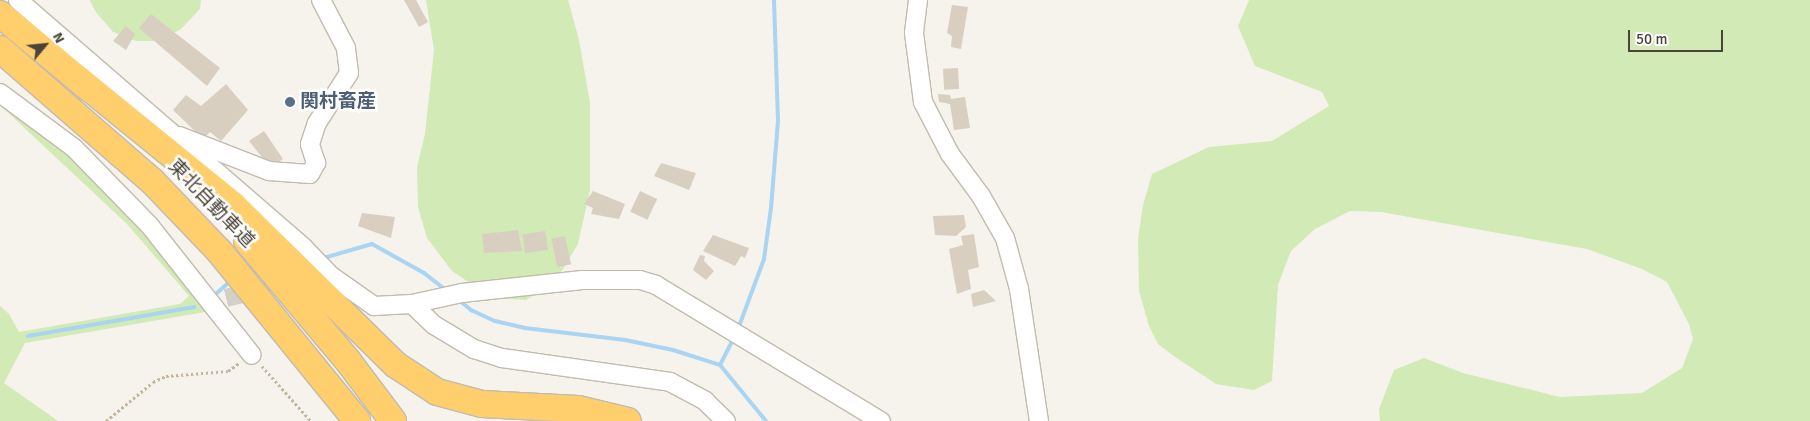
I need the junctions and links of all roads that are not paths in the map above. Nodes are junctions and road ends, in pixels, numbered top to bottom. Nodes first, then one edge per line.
1 (18, 0) edge
2 (321, 0) edge
3 (918, 0) edge
4 (0, 14) edge
5 (0, 49) edge
6 (77, 78) junction
7 (0, 93) edge
8 (175, 136) junction
9 (412, 304) junction
10 (252, 355) road end
11 (357, 421) edge
12 (393, 421) edge
13 (628, 421) edge
14 (726, 421) edge
15 (881, 421) edge
16 (1039, 421) edge

1 - 8 street
2 - 8 street
3 - 16 street
4 - 6 highway, 東北自動車道
5 - 11 highway, 東北自動車道
6 - 12 highway, 東北自動車道
6 - 13 highway
7 - 10 street
8 - 9 street
9 - 14 street
9 - 15 street

